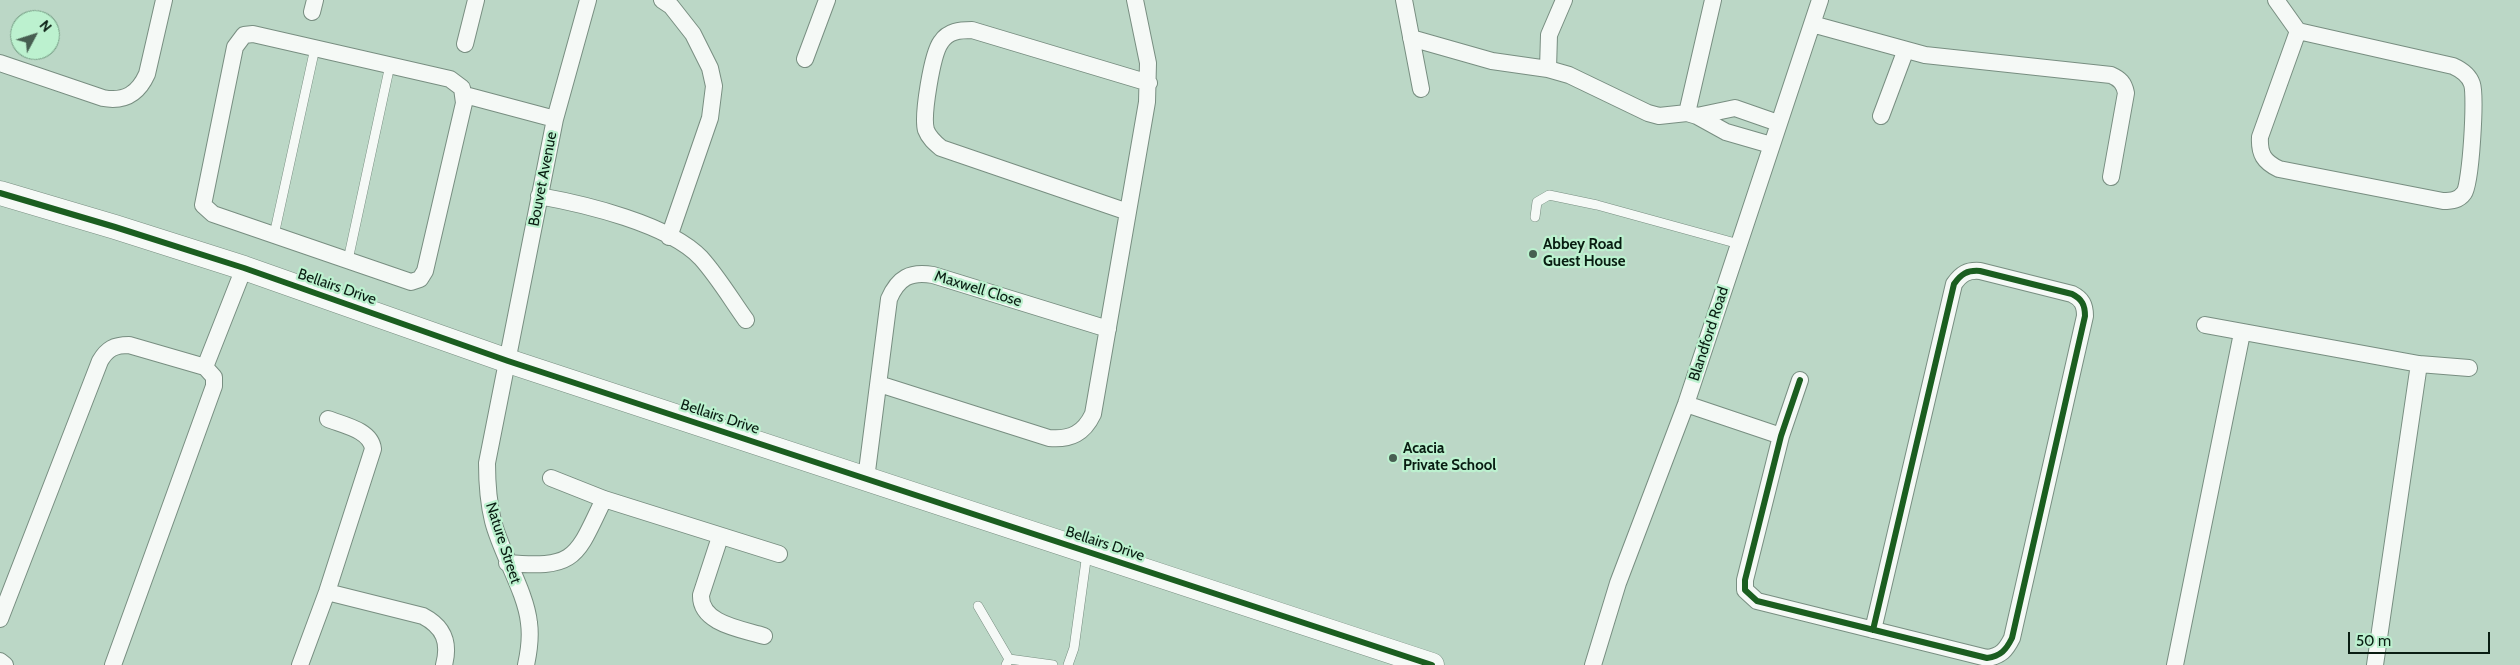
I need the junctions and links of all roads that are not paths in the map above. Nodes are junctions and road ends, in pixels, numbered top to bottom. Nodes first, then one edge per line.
1 (164, 0) edge
2 (476, 0) edge
3 (588, 0) edge
4 (662, 0) edge
5 (827, 0) edge
6 (1135, 0) edge
7 (1404, 0) edge
8 (1564, 0) edge
9 (1713, 0) edge
10 (1820, 0) edge
11 (2276, 0) edge
12 (1812, 24) junction
13 (2298, 31) junction
14 (1411, 38) junction
15 (465, 44) dead end
16 (315, 48) junction
17 (1905, 52) junction
18 (805, 59) dead end
19 (0, 63) edge
20 (390, 65) junction
21 (1548, 69) junction
22 (1149, 83) junction
23 (1421, 88) dead end
24 (464, 95) junction
25 (1692, 115) junction
26 (1881, 116) dead end
27 (555, 119) junction
28 (1778, 123) junction
29 (1771, 145) junction
30 (2111, 177) dead end
31 (0, 194) edge
32 (539, 196) junction
33 (1128, 212) junction
34 (1535, 217) dead end
35 (274, 235) junction
36 (669, 237) junction
37 (1739, 244) junction
38 (348, 260) junction
39 (244, 268) junction
40 (746, 320) dead end
41 (2205, 325) dead end
42 (1108, 329) junction
43 (2242, 333) junction
44 (508, 361) junction
45 (2420, 364) junction
46 (204, 367) junction
47 (2469, 368) dead end
48 (1800, 380) dead end
49 (879, 384) junction
50 (1686, 404) junction
51 (328, 419) dead end
52 (1781, 436) junction
53 (551, 478) dead end
54 (866, 479) junction
55 (604, 499) junction
56 (720, 537) junction
57 (1087, 551) junction
58 (779, 554) dead end
59 (507, 563) junction
60 (327, 592) junction
61 (978, 606) dead end
62 (0, 618) edge
63 (1873, 630) junction
64 (764, 636) dead end
65 (0, 661) edge
66 (1008, 662) edge
67 (5, 665) edge
68 (113, 665) edge
69 (300, 665) edge
70 (444, 665) edge
71 (526, 665) edge
72 (1053, 665) edge
73 (1068, 665) edge
74 (1432, 665) edge
75 (1593, 665) edge
76 (2175, 665) edge
77 (2375, 665) edge

1 - 19 street
2 - 15 street
3 - 27 street, Bouvet Avenue
4 - 36 street
5 - 18 street
6 - 22 street
7 - 14 street
8 - 21 street
9 - 25 street
10 - 12 street, Blandford Road
11 - 13 street
12 - 17 street
12 - 28 street, Blandford Road
13 - 13 street
14 - 21 street
14 - 23 street
16 - 20 street
16 - 35 lane
16 - 35 street
17 - 26 street
17 - 30 street
20 - 24 street
20 - 38 lane
21 - 25 street
22 - 33 street
22 - 33 street
24 - 27 street
24 - 38 street
25 - 28 street
25 - 29 street
27 - 32 street, Bouvet Avenue
28 - 29 street, Blandford Road
29 - 37 street, Blandford Road
31 - 39 street, Bellairs Drive
32 - 36 street
32 - 44 street, Bouvet Avenue
33 - 42 street
34 - 37 lane
35 - 38 street
36 - 40 street
37 - 50 street, Blandford Road
39 - 44 street, Bellairs Drive
39 - 46 street
41 - 43 street
42 - 49 street
42 - 49 street, Maxwell Close
43 - 45 street
43 - 76 street
44 - 54 street, Bellairs Drive
44 - 59 street, Nature Street
45 - 47 street
45 - 77 street
46 - 62 street
46 - 68 street
48 - 52 street
49 - 54 street, Maxwell Close
50 - 52 street
50 - 75 street, Blandford Road
51 - 60 street
52 - 63 street
53 - 55 street
54 - 57 street, Bellairs Drive
55 - 56 street
55 - 59 street
56 - 58 street
56 - 64 street
57 - 73 lane
57 - 74 street, Bellairs Drive
59 - 71 street, Nature Street
60 - 69 street
60 - 70 street
61 - 66 lane
63 - 63 street
65 - 67 street
66 - 72 lane

